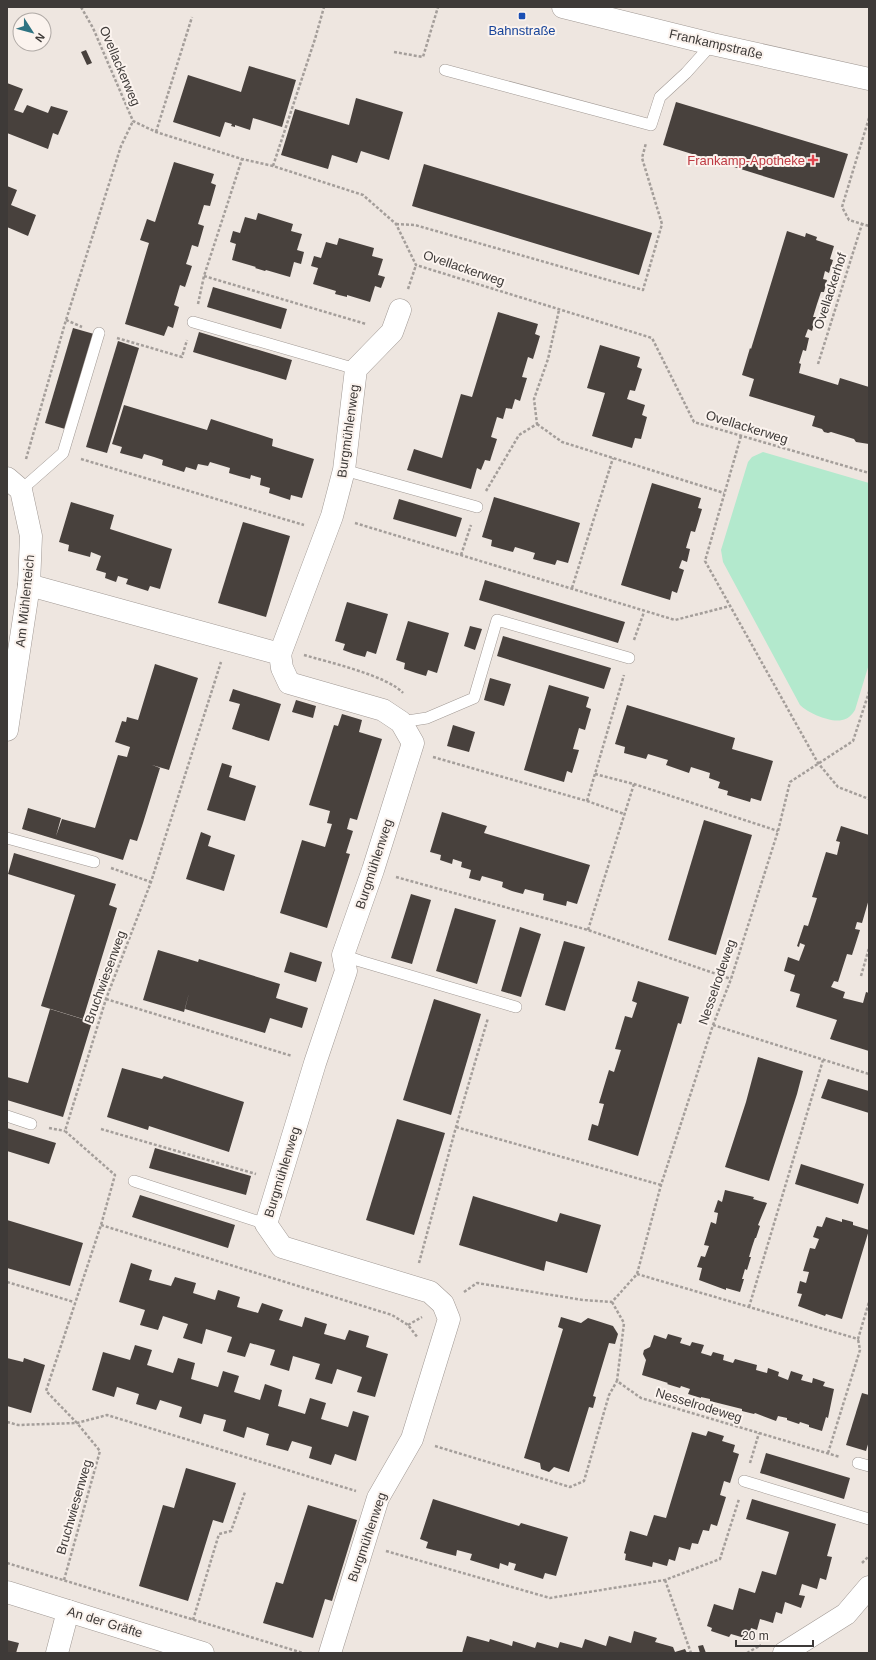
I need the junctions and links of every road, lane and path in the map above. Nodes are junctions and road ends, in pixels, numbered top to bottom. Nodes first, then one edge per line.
1 (82, 7) edge
2 (324, 7) edge
3 (438, 7) edge
4 (563, 7) edge
5 (192, 16) dead end
6 (712, 44) junction
7 (394, 52) dead end
8 (445, 70) dead end
9 (869, 79) edge
10 (869, 118) edge
11 (133, 121) junction
12 (651, 125) junction
13 (156, 132) junction
14 (242, 159) junction
15 (273, 166) junction
16 (396, 224) junction
17 (862, 224) junction
18 (869, 226) edge
19 (204, 276) junction
20 (400, 310) dead end
21 (560, 310) junction
22 (66, 320) junction
23 (193, 322) junction
24 (392, 332) junction
25 (99, 333) junction
26 (818, 364) dead end
27 (356, 369) junction
28 (537, 424) junction
29 (741, 436) junction
30 (63, 453) junction
31 (613, 458) junction
32 (344, 470) junction
33 (869, 473) edge
34 (14, 484) edge
35 (724, 493) junction
36 (477, 507) junction
37 (328, 524) junction
38 (461, 556) junction
39 (29, 585) junction
40 (572, 588) junction
41 (730, 606) junction
42 (644, 612) junction
43 (228, 640) junction
44 (280, 654) junction
45 (628, 658) junction
46 (869, 692) edge
47 (402, 722) junction
48 (7, 730) edge
49 (431, 756) dead end
50 (818, 763) junction
51 (595, 774) junction
52 (634, 784) junction
53 (869, 800) edge
54 (588, 801) junction
55 (624, 814) junction
56 (778, 831) junction
57 (7, 838) edge
58 (94, 862) joint
59 (373, 870) junction
60 (151, 882) junction
61 (588, 930) junction
62 (869, 948) edge
63 (343, 955) junction
64 (861, 976) dead end
65 (731, 979) junction
66 (106, 999) junction
67 (493, 1000) junction
68 (516, 1007) dead end
69 (713, 1025) junction
70 (823, 1060) junction
71 (315, 1063) junction
72 (869, 1074) edge
73 (7, 1116) edge
74 (31, 1124) dead end
75 (456, 1127) junction
76 (101, 1129) dead end
77 (134, 1181) dead end
78 (280, 1181) junction
79 (661, 1185) junction
80 (266, 1224) junction
81 (101, 1225) junction
82 (637, 1274) junction
83 (7, 1282) edge
84 (413, 1287) junction
85 (74, 1302) junction
86 (612, 1302) junction
87 (869, 1302) edge
88 (444, 1304) junction
89 (749, 1307) junction
90 (858, 1339) junction
91 (420, 1340) dead end
92 (616, 1381) junction
93 (7, 1422) edge
94 (77, 1424) junction
95 (759, 1433) junction
96 (412, 1439) junction
97 (828, 1454) junction
98 (858, 1462) joint
99 (869, 1466) edge
100 (744, 1481) junction
101 (245, 1492) dead end
102 (378, 1498) junction
103 (869, 1519) edge
104 (364, 1545) junction
105 (7, 1563) edge
106 (64, 1580) junction
107 (665, 1580) junction
108 (869, 1587) edge
109 (7, 1592) edge
110 (68, 1611) junction
111 (193, 1620) junction
112 (57, 1653) edge
113 (202, 1653) edge
114 (302, 1653) edge
115 (330, 1653) edge
116 (691, 1653) edge
117 (784, 1653) edge

1 - 11 path, Ovellackerweg
2 - 15 path
3 - 7 path
4 - 6 street, Frankampstraße
5 - 13 path
6 - 9 street, Frankampstraße
6 - 12 lane
8 - 12 lane
10 - 17 path
11 - 13 path, Ovellackerweg
11 - 22 path
12 - 16 path
13 - 14 path, Ovellackerweg
14 - 15 path, Ovellackerweg
14 - 19 path
15 - 16 path, Ovellackerweg
16 - 21 path, Ovellackerweg
17 - 18 path
17 - 26 path, Ovellackerhof
19 - 23 path
19 - 24 path
20 - 24 street, Burgmühlenweg
21 - 28 path
21 - 29 path, Ovellackerweg
22 - 25 path
22 - 34 path
23 - 25 path
23 - 27 lane
24 - 27 street, Burgmühlenweg
25 - 30 lane
27 - 32 street, Burgmühlenweg
28 - 31 path
28 - 36 path
29 - 33 path, Ovellackerweg
29 - 35 path
30 - 34 lane
30 - 37 path
31 - 35 path
31 - 40 path
32 - 36 lane
32 - 37 street, Burgmühlenweg
34 - 39 street, Am Mühlenteich
35 - 41 path
36 - 38 path
37 - 38 path
37 - 44 street, Burgmühlenweg
38 - 40 path
39 - 43 street
39 - 48 street, Am Mühlenteich
40 - 42 path
41 - 42 path
41 - 50 path
42 - 45 path
43 - 44 street
43 - 60 path, Bruchwiesenweg
44 - 47 street
45 - 47 lane
45 - 51 path
46 - 50 path, Nesselrodeweg
47 - 59 street, Burgmühlenweg
49 - 54 path
50 - 53 path
50 - 56 path, Nesselrodeweg
51 - 52 path
51 - 54 path
52 - 55 path
52 - 56 path
54 - 55 path
55 - 61 path
56 - 65 path, Nesselrodeweg
57 - 58 lane
58 - 60 path
59 - 61 path
59 - 63 street, Burgmühlenweg
60 - 66 path, Bruchwiesenweg
61 - 65 path
62 - 64 path
63 - 67 lane
63 - 71 street, Burgmühlenweg
65 - 69 path, Nesselrodeweg
66 - 71 path
66 - 81 path, Bruchwiesenweg
67 - 68 lane
67 - 75 path
69 - 70 path
69 - 79 path, Nesselrodeweg
70 - 72 path
70 - 89 path
71 - 78 street, Burgmühlenweg
73 - 74 lane
75 - 79 path
75 - 84 path
76 - 78 path
77 - 80 lane
78 - 80 street, Burgmühlenweg
79 - 82 path, Nesselrodeweg
80 - 84 street, Burgmühlenweg
81 - 85 path, Bruchwiesenweg
81 - 91 path
82 - 86 path, Nesselrodeweg
82 - 89 path
83 - 85 path
84 - 88 street, Burgmühlenweg
85 - 94 path, Bruchwiesenweg
86 - 88 path
86 - 92 path
87 - 90 path
88 - 96 street, Burgmühlenweg
89 - 90 path
90 - 97 path
92 - 95 path, Nesselrodeweg
92 - 96 path
93 - 94 path
94 - 102 path
94 - 106 path, Bruchwiesenweg
95 - 97 path, Nesselrodeweg
95 - 100 path
96 - 102 street, Burgmühlenweg
97 - 98 path, Nesselrodeweg
98 - 99 lane
100 - 103 lane
100 - 107 path
101 - 111 path
102 - 104 street, Burgmühlenweg
104 - 107 path
104 - 115 street, Burgmühlenweg
105 - 106 path
106 - 111 path
107 - 116 path
108 - 117 street
109 - 110 street, An der Gräfte
110 - 112 street
110 - 113 street, An der Gräfte
111 - 114 path

